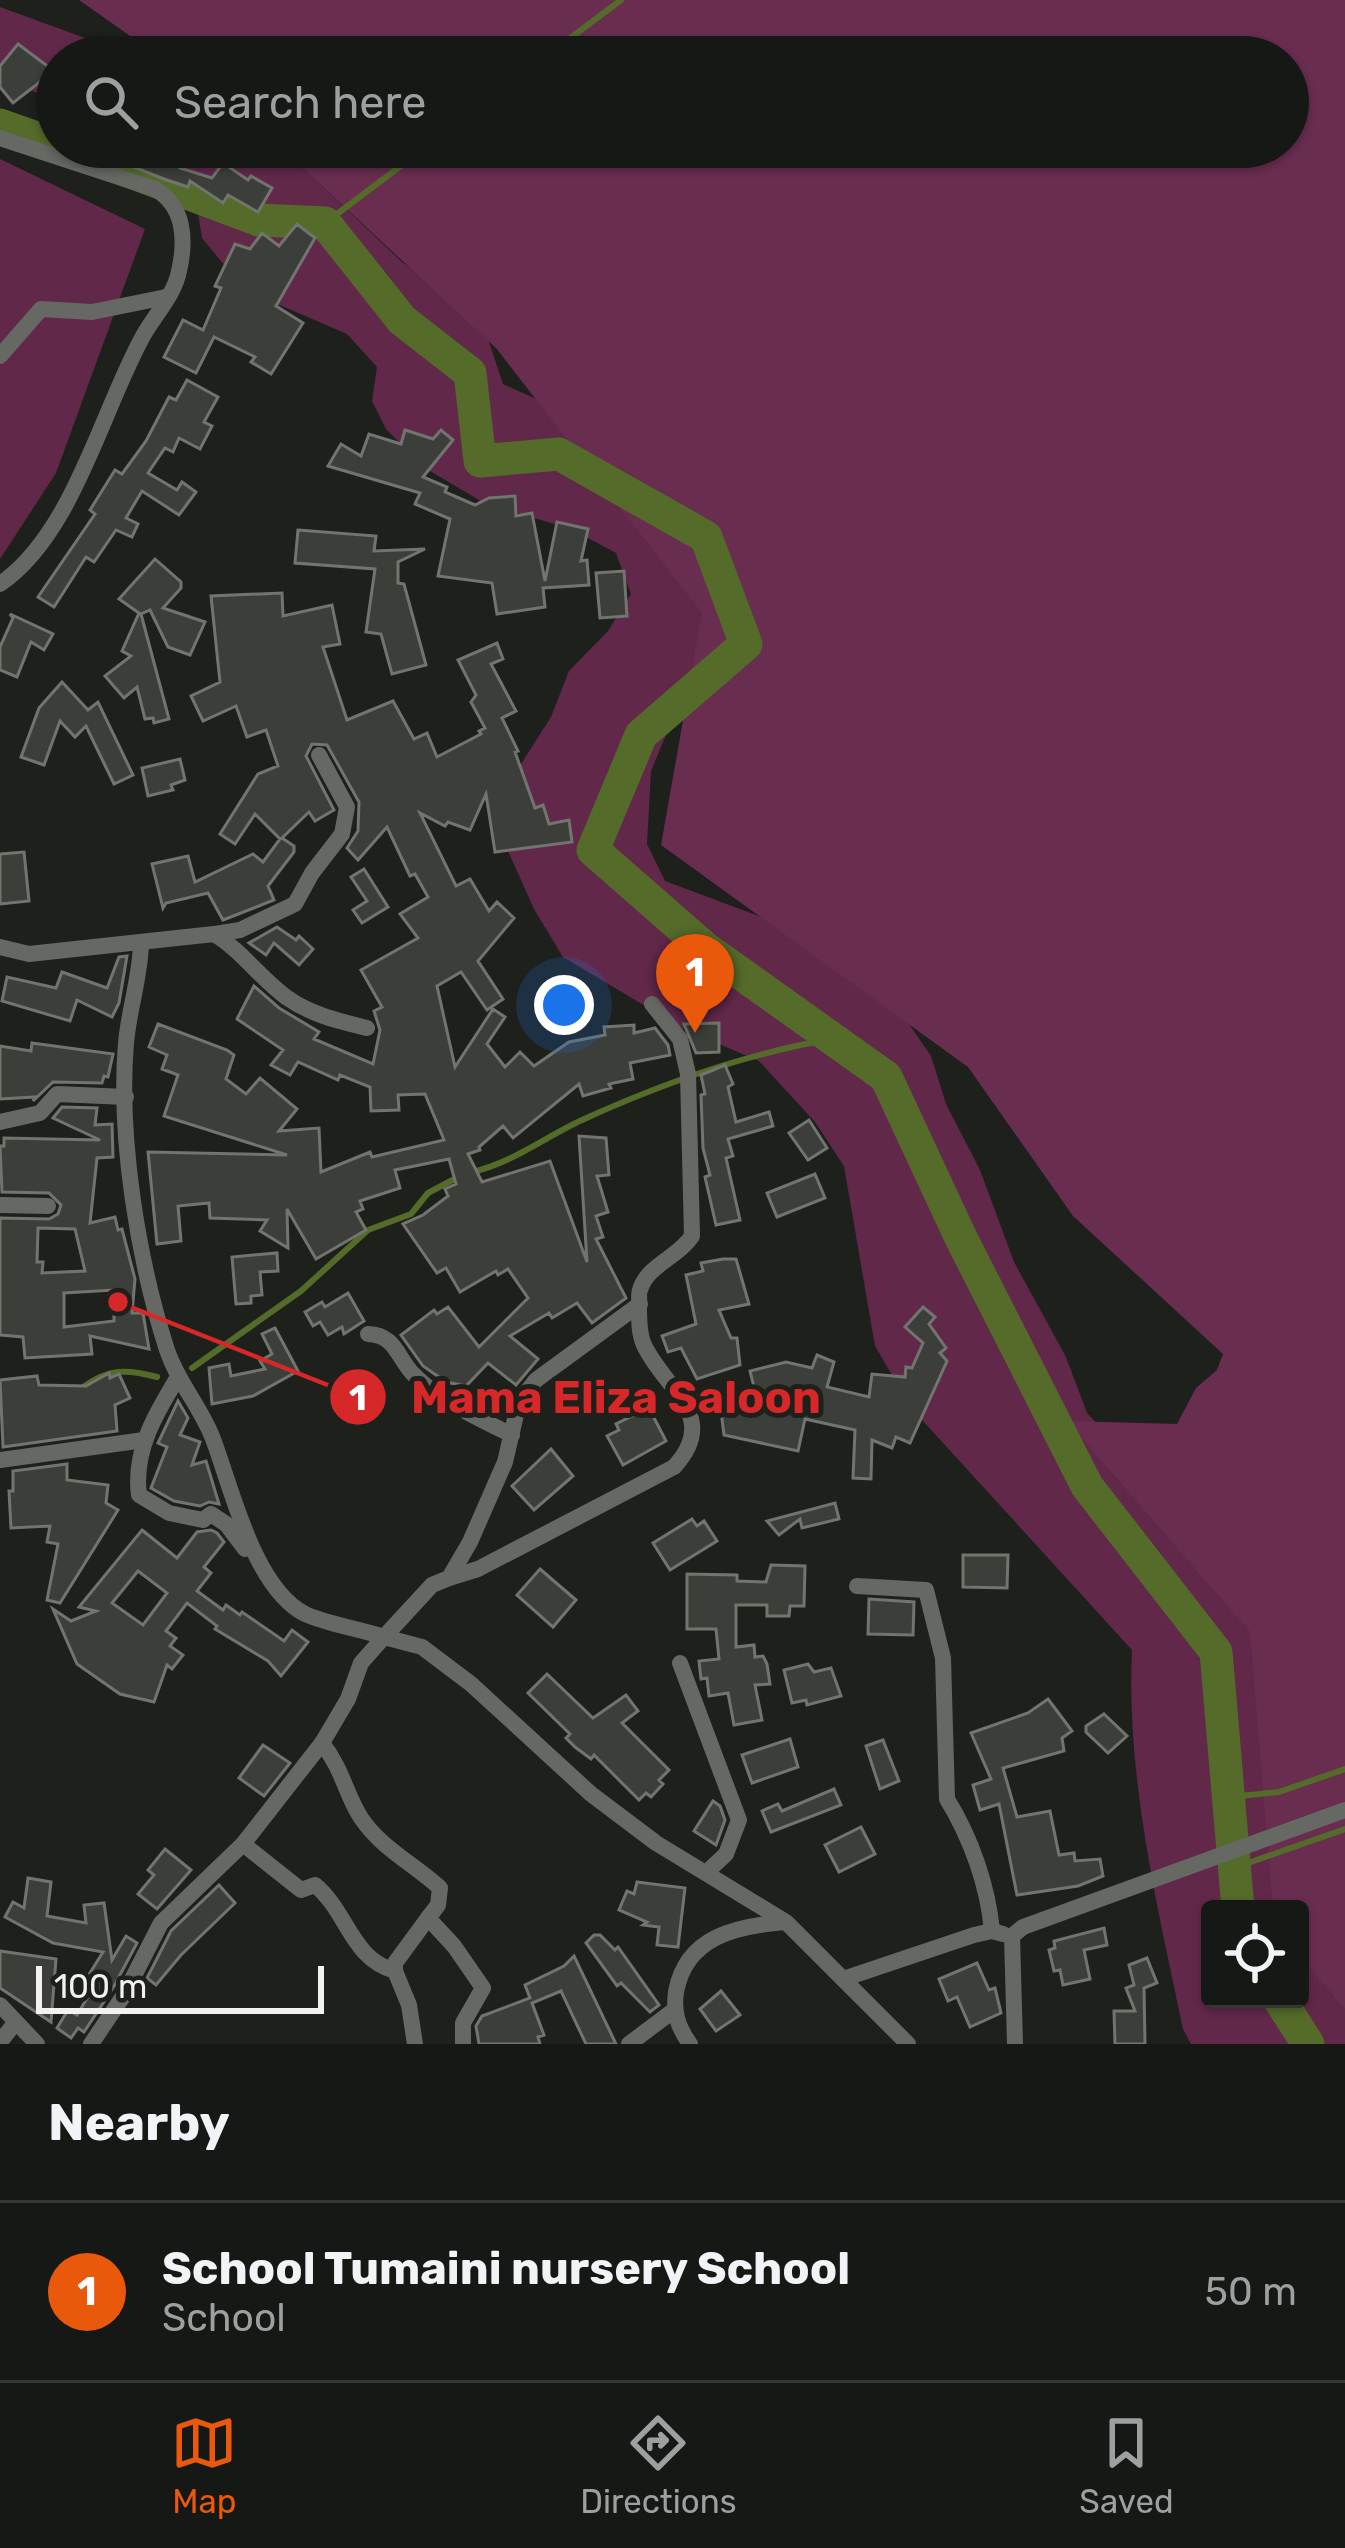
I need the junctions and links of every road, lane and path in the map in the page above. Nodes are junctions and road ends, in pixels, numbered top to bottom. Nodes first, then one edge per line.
1 (0, 138) edge
2 (36, 150) edge
3 (87, 168) edge
4 (166, 297) junction
5 (0, 356) edge
6 (0, 584) edge
7 (319, 755) dead end
8 (214, 934) junction
9 (141, 944) junction
10 (0, 947) edge
11 (652, 1004) dead end
12 (367, 1028) dead end
13 (126, 1097) junction
14 (0, 1122) edge
15 (0, 1205) edge
16 (48, 1206) dead end
17 (640, 1304) junction
18 (368, 1334) dead end
19 (178, 1377) junction
20 (512, 1435) junction
21 (144, 1441) junction
22 (0, 1460) edge
23 (261, 1561) junction
24 (449, 1578) junction
25 (857, 1586) dead end
26 (384, 1637) junction
27 (680, 1664) dead end
28 (322, 1742) junction
29 (1345, 1810) edge
30 (243, 1844) junction
31 (707, 1872) junction
32 (428, 1918) junction
33 (786, 1922) junction
34 (992, 1931) junction
35 (1012, 1936) junction
36 (395, 1971) junction
37 (843, 1978) junction
38 (0, 2006) edge
39 (673, 2011) junction
40 (15, 2023) junction
41 (0, 2042) edge
42 (37, 2044) edge
43 (91, 2044) edge
44 (415, 2044) edge
45 (463, 2044) edge
46 (629, 2044) edge
47 (690, 2044) edge
48 (908, 2044) edge
49 (1015, 2044) edge

1 - 2 street
3 - 4 street
4 - 5 street
4 - 6 street
7 - 8 street
8 - 9 street
8 - 12 street
9 - 10 street
9 - 13 street
11 - 17 street
13 - 14 street
13 - 19 street
15 - 16 street
17 - 20 street
17 - 24 street
18 - 20 street
19 - 21 street
19 - 23 street
20 - 24 street
21 - 22 street
21 - 23 street
23 - 26 street
24 - 26 street
25 - 34 street
26 - 28 street
26 - 31 street
27 - 31 street
28 - 30 street
28 - 32 street
29 - 35 street
30 - 36 street
30 - 43 street
31 - 33 street
32 - 36 street
32 - 45 street
33 - 37 street
33 - 39 street
34 - 35 street
34 - 37 street
35 - 49 street
36 - 44 street
37 - 48 street
38 - 40 street
39 - 46 street
39 - 47 street
40 - 41 street
40 - 42 street

